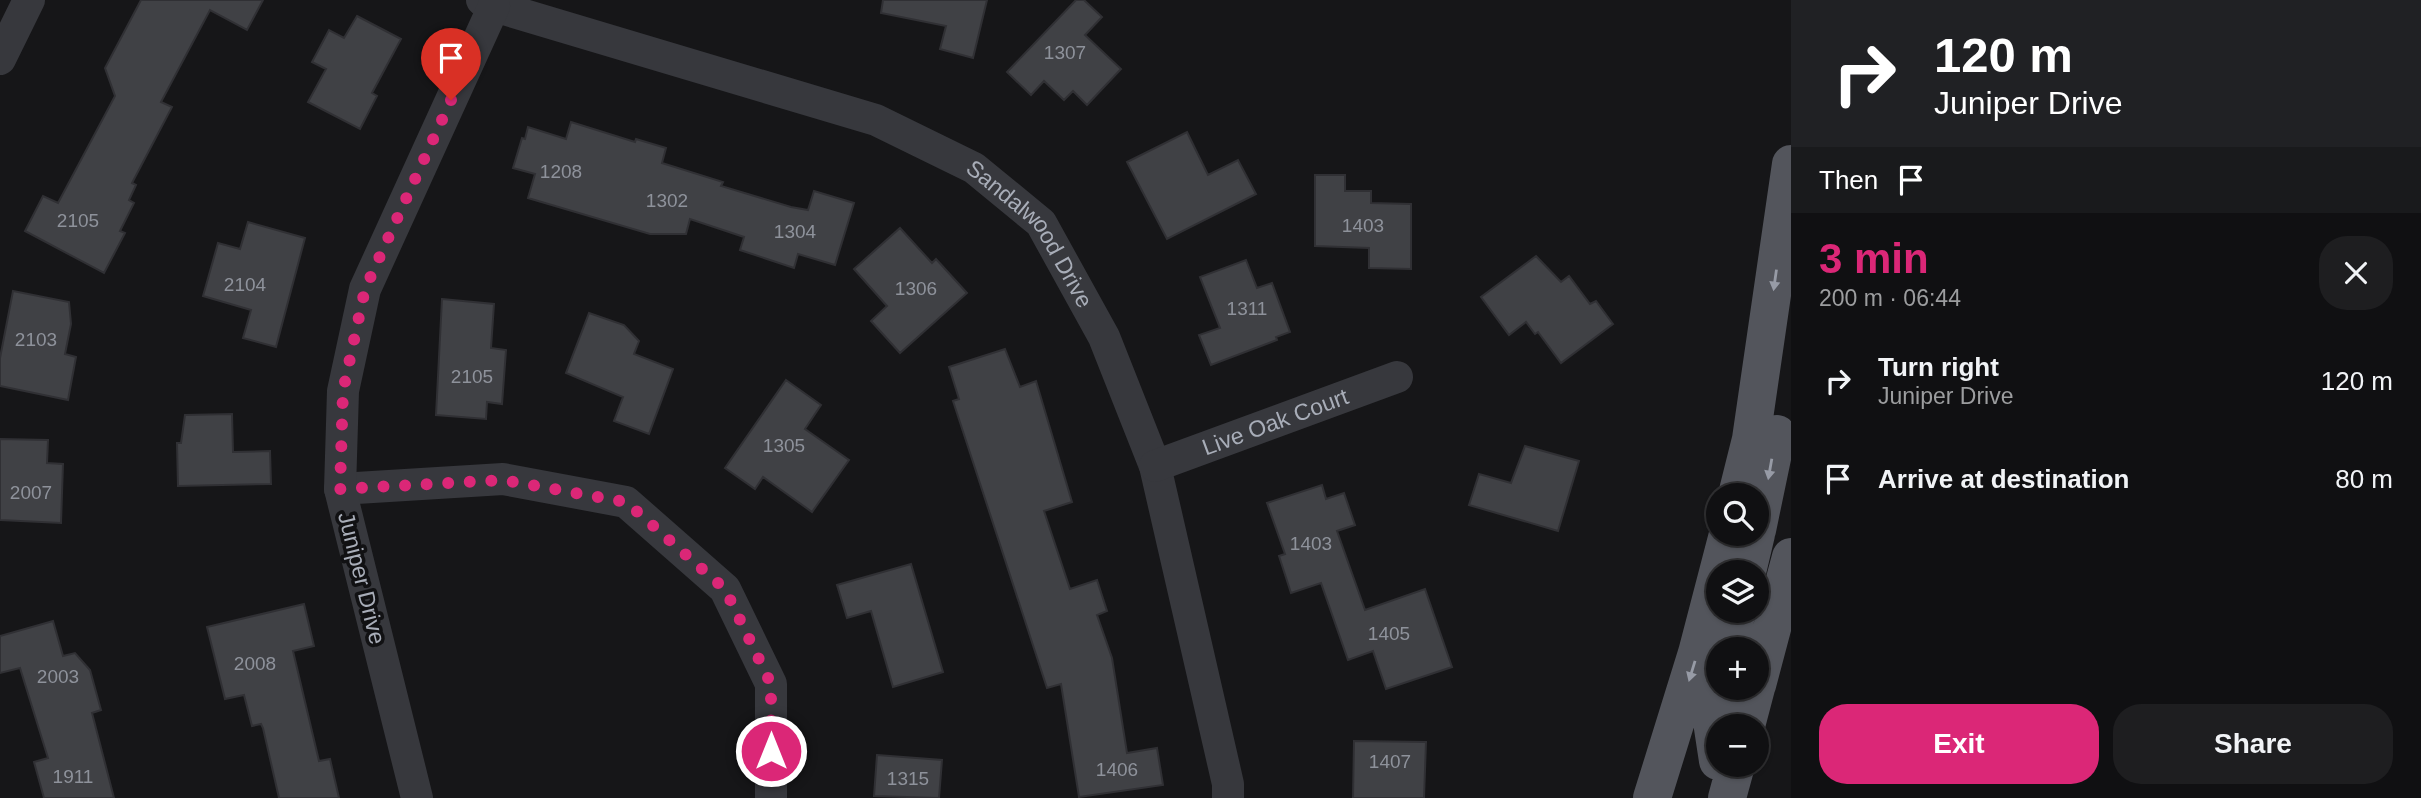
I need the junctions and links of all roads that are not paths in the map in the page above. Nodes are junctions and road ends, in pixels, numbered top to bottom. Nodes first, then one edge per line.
1 (29, 0) edge
2 (488, 3) edge
3 (0, 59) edge
4 (1790, 180) edge
5 (1791, 353) edge
6 (1397, 377) dead end
7 (1155, 466) junction
8 (1740, 483) edge
9 (1766, 483) edge
10 (340, 489) junction
11 (1725, 546) edge
12 (1791, 557) edge
13 (1769, 640) edge
14 (1715, 700) edge
15 (1725, 780) edge
16 (416, 798) edge
17 (771, 798) edge
18 (1228, 798) edge
19 (1652, 798) edge

1 - 3 street
2 - 7 street, Sandalwood Drive
2 - 10 street, Juniper Drive
4 -> 8 main road
5 -> 9 main road
6 - 7 street, Live Oak Court
7 - 18 street, Sandalwood Drive
10 - 16 street, Juniper Drive
10 - 17 street
11 -> 19 main road
12 - 13 main road
14 - 15 main road

